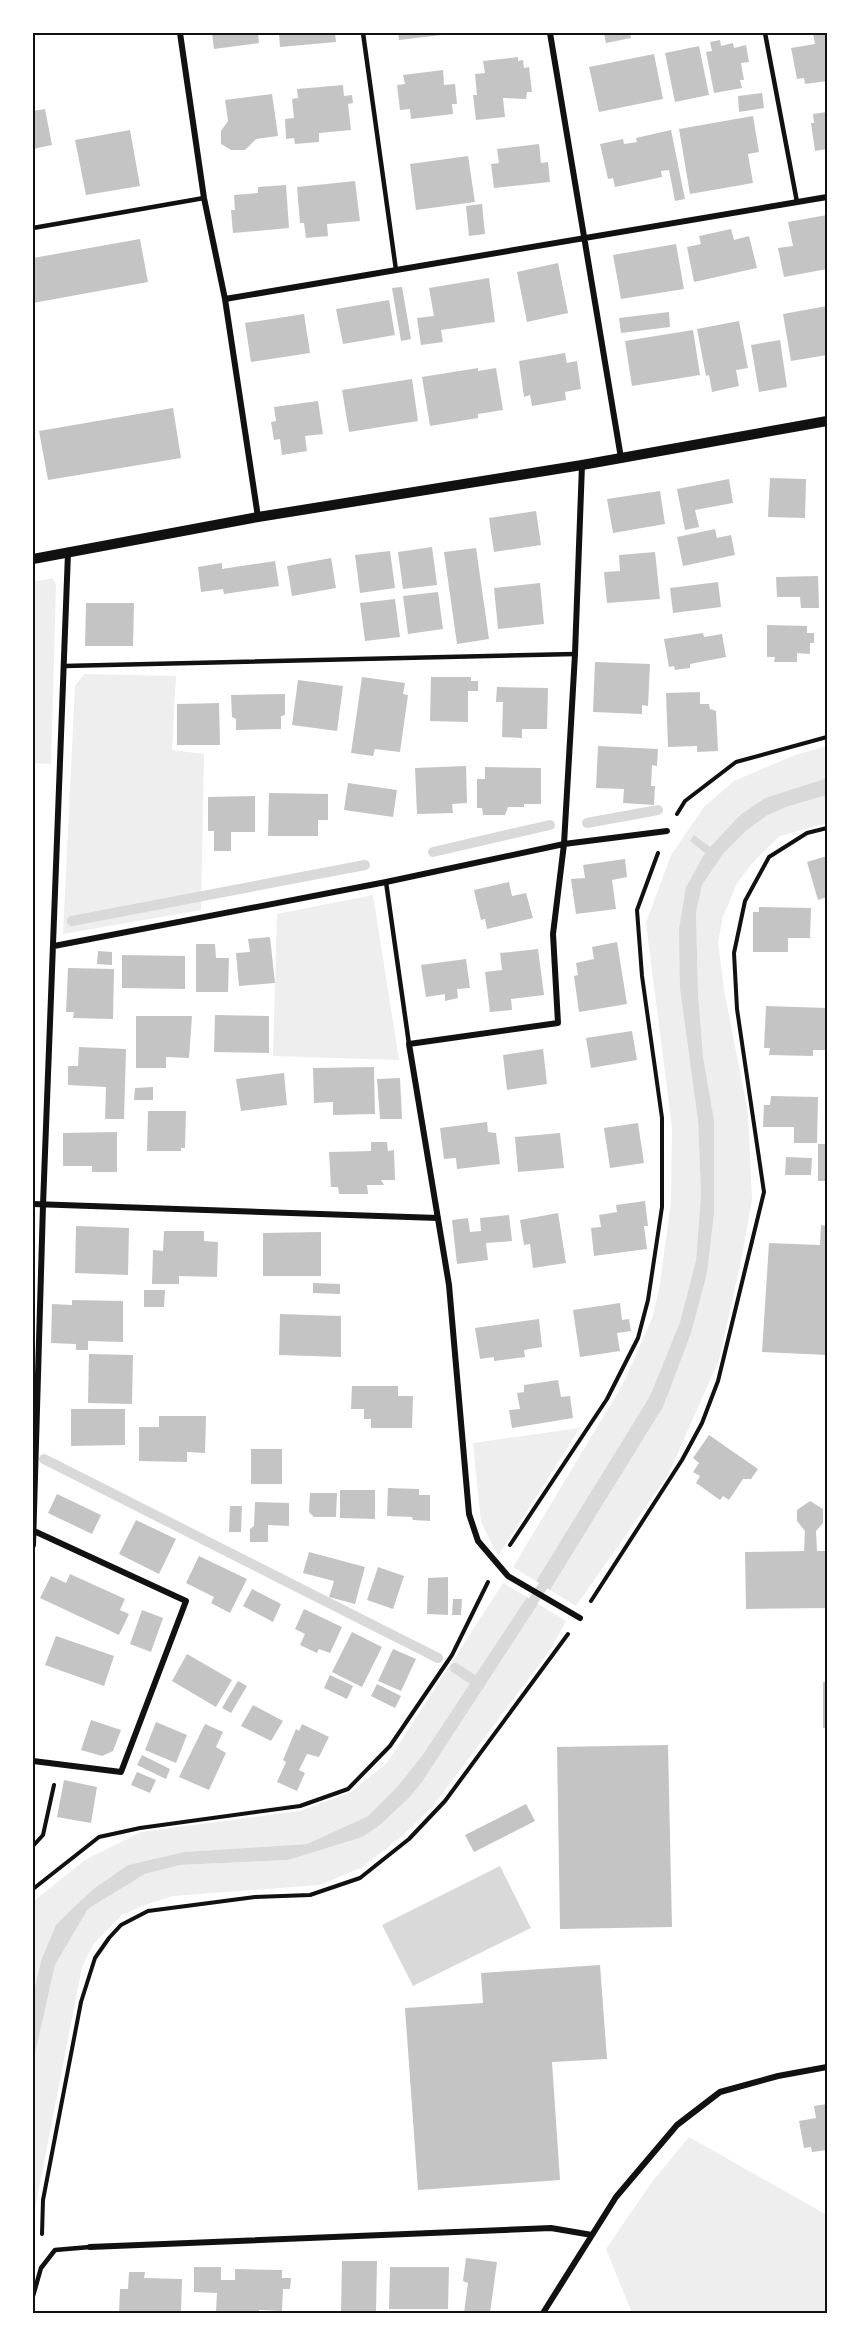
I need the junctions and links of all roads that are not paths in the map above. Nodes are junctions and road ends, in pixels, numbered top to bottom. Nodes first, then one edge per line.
1 (180, 33) edge
2 (363, 33) edge
3 (550, 33) edge
4 (765, 33) edge
5 (827, 197) edge
6 (204, 198) junction
7 (797, 202) junction
8 (33, 228) edge
9 (585, 238) junction
10 (396, 270) junction
11 (225, 299) junction
12 (827, 421) edge
13 (621, 458) junction
14 (582, 465) junction
15 (258, 517) junction
16 (68, 553) junction
17 (33, 559) edge
18 (575, 654) junction
19 (64, 666) junction
20 (667, 831) road end
21 (564, 844) junction
22 (386, 882) junction
23 (54, 946) junction
24 (409, 1044) junction
25 (33, 1204) edge
26 (43, 1205) junction
27 (438, 1218) junction
28 (34, 1531) edge
29 (33, 1545) edge
30 (580, 1618) dead end
31 (33, 1761) edge
32 (827, 2067) edge
33 (592, 2235) junction
34 (90, 2247) joint
35 (33, 2296) edge
36 (543, 2313) edge

1 - 6 street
2 - 10 lane
3 - 9 street
4 - 7 lane
5 - 7 street
6 - 8 lane
6 - 11 street
7 - 9 street
9 - 10 street
9 - 13 street
10 - 11 street
11 - 15 street
12 - 13 street
13 - 14 street
14 - 15 street
14 - 18 street
15 - 16 street
16 - 17 street
16 - 19 street
18 - 19 lane
18 - 21 street
19 - 23 street
20 - 21 street
21 - 22 street
21 - 24 street
22 - 23 street
22 - 24 lane
23 - 26 street
24 - 27 street
25 - 26 street
26 - 27 street
26 - 28 street
27 - 30 street
28 - 29 street
28 - 31 street
32 - 33 street
33 - 34 street
33 - 36 street
34 - 35 lane

